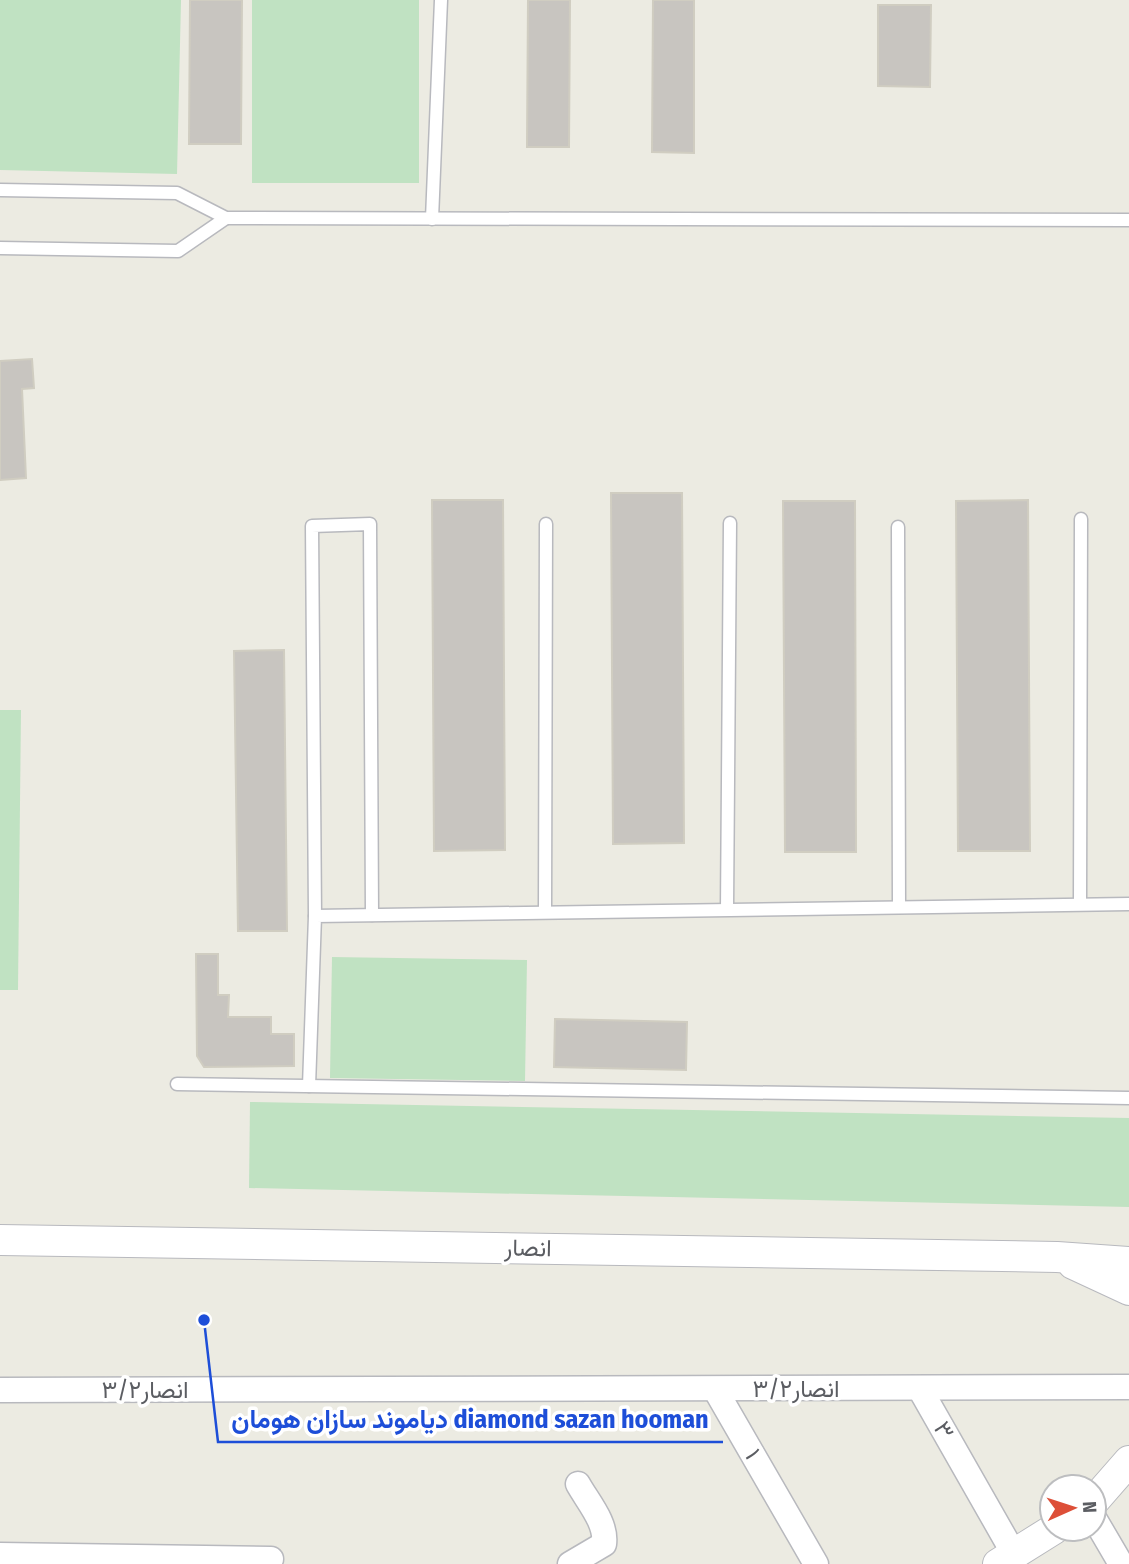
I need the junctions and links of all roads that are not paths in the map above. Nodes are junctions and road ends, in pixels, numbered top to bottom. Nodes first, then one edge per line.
1 (440, 0) edge
2 (0, 190) edge
3 (226, 218) junction
4 (432, 219) junction
5 (1129, 220) edge
6 (0, 248) edge
7 (1081, 519) dead end
8 (730, 523) dead end
9 (546, 524) dead end
10 (898, 527) dead end
11 (1080, 904) junction
12 (1129, 904) edge
13 (899, 907) junction
14 (727, 909) junction
15 (545, 912) junction
16 (372, 915) junction
17 (315, 916) junction
18 (177, 1084) dead end
19 (309, 1086) junction
20 (1129, 1098) edge
21 (0, 1240) edge
22 (1057, 1257) junction
23 (1129, 1262) edge
24 (1129, 1290) edge
25 (1129, 1387) edge
26 (715, 1389) junction
27 (920, 1389) junction
28 (0, 1390) edge
29 (1129, 1461) edge
30 (1129, 1481) edge
31 (578, 1484) dead end
32 (1108, 1486) edge
33 (1108, 1494) edge
34 (1038, 1539) edge
35 (1108, 1542) edge
36 (0, 1555) edge
37 (271, 1559) dead end
38 (1006, 1559) edge
39 (570, 1564) edge
40 (816, 1564) edge
41 (1121, 1564) edge

1 - 4 lane
2 - 3 lane
3 - 4 lane
3 - 6 lane
4 - 5 lane
7 - 11 lane
8 - 14 lane
9 - 15 lane
10 - 13 lane
11 - 12 lane
11 - 13 lane
13 - 14 lane
14 - 15 lane
15 - 16 lane
16 - 17 lane
16 - 17 lane
17 - 19 lane
18 - 19 lane
19 - 20 lane
21 - 22 street, انصار
22 - 23 street, انصار
22 - 24 street, انصار
25 - 27 street, انصار۳/۲
26 - 27 street, انصار۳/۲
26 - 28 street, انصار۳/۲
26 - 40 street, ۱
27 - 38 street, ۳
29 - 32 street
30 - 33 street
31 - 39 street
34 - 38 street
35 - 41 street
36 - 37 street

